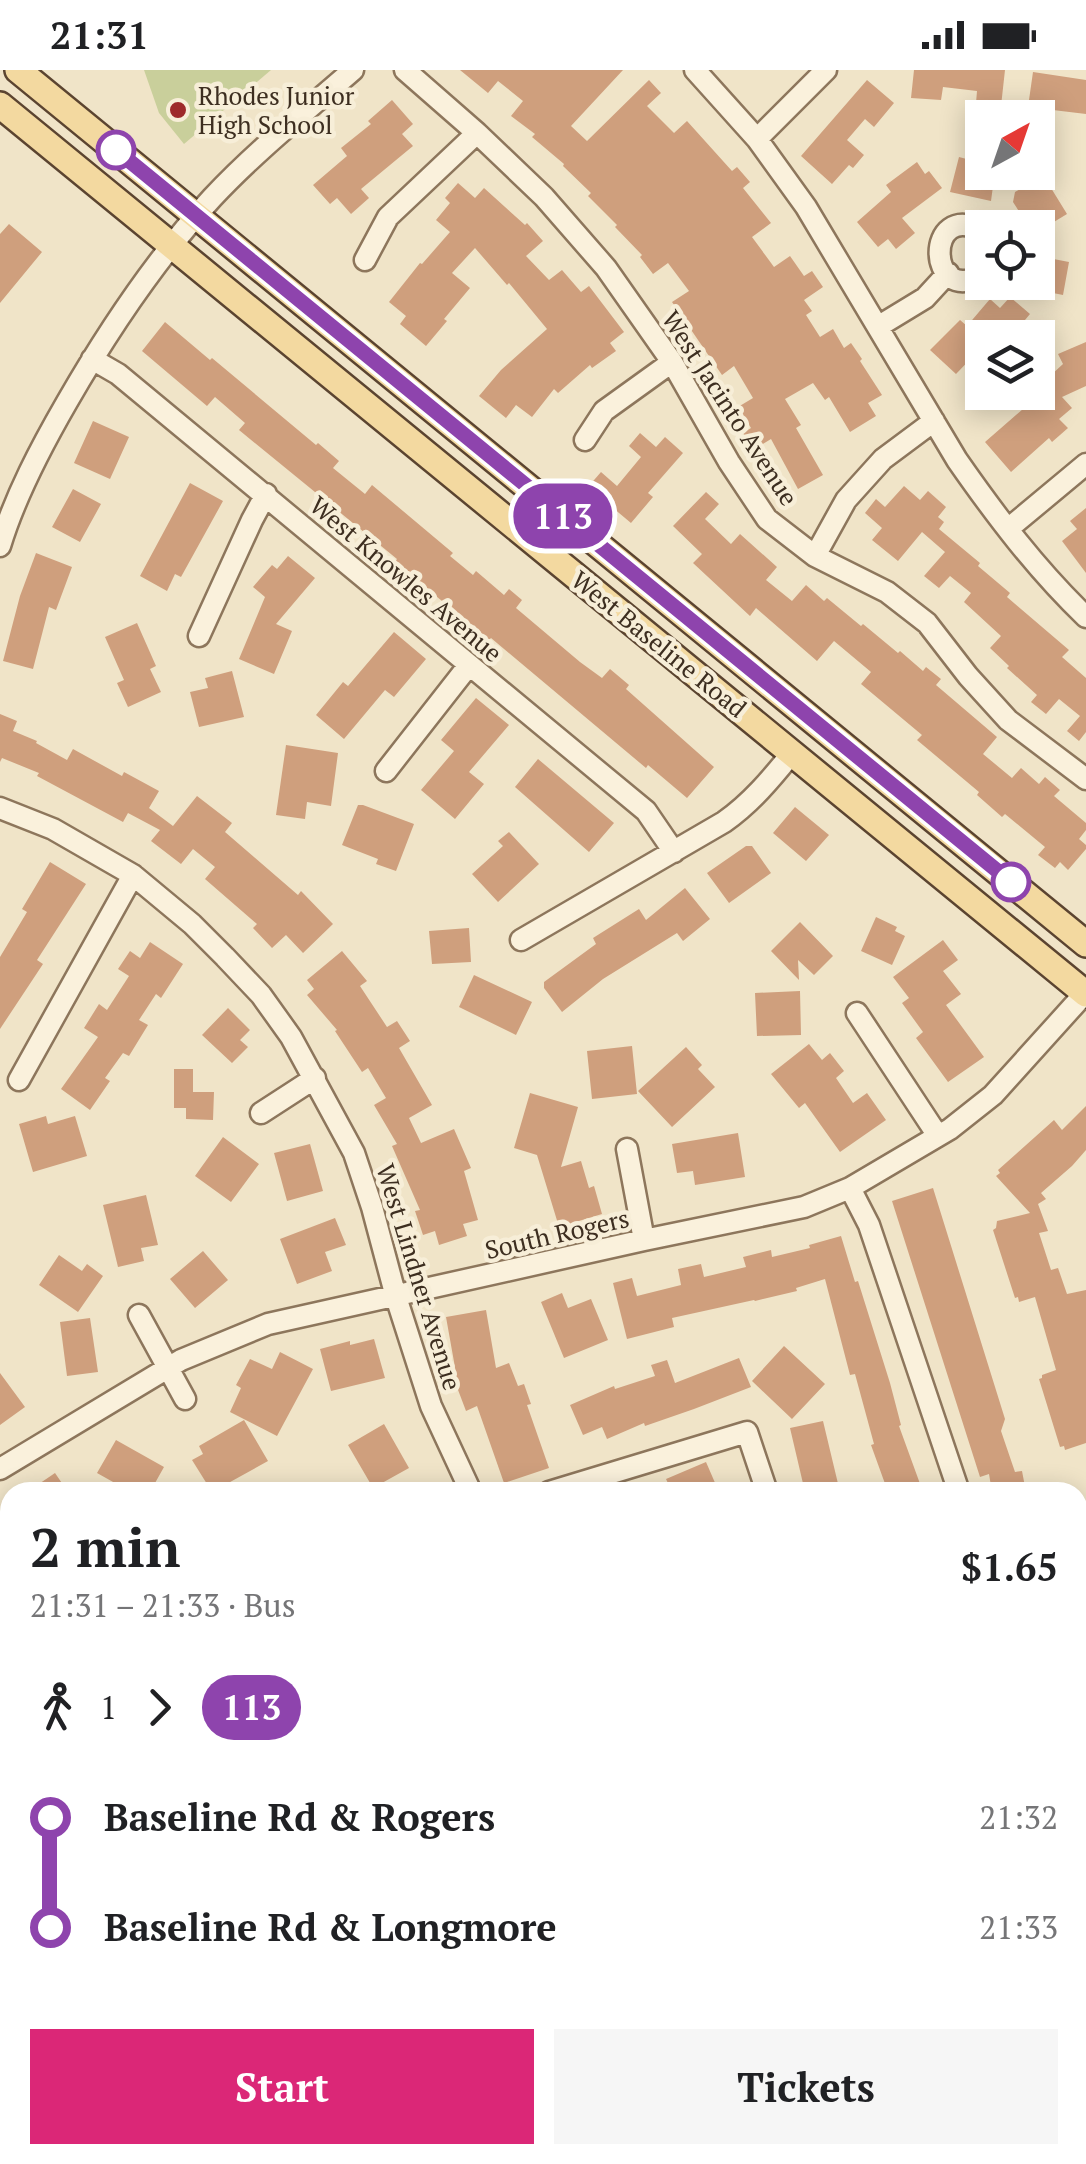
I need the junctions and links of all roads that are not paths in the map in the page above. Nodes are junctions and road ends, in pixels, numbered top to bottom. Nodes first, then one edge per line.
1 (18, 70) edge
2 (352, 70) edge
3 (405, 70) edge
4 (695, 70) edge
5 (826, 70) edge
6 (0, 105) edge
7 (477, 133) junction
8 (757, 140) junction
9 (196, 216) junction
10 (965, 226) edge
11 (172, 246) junction
12 (365, 260) dead end
13 (948, 273) junction
14 (965, 280) edge
15 (878, 326) junction
16 (92, 359) junction
17 (672, 362) junction
18 (934, 421) junction
19 (585, 440) dead end
20 (1086, 464) edge
21 (266, 494) junction
22 (1008, 529) junction
23 (0, 546) edge
24 (815, 556) junction
25 (1086, 617) edge
26 (199, 636) dead end
27 (469, 665) junction
28 (792, 753) junction
29 (386, 771) dead end
30 (1086, 779) edge
31 (0, 808) edge
32 (674, 852) junction
33 (132, 875) junction
34 (520, 940) dead end
35 (1086, 944) edge
36 (1086, 993) edge
37 (857, 1013) dead end
38 (315, 1078) junction
39 (19, 1080) dead end
40 (261, 1113) dead end
41 (938, 1136) junction
42 (628, 1149) dead end
43 (850, 1188) junction
44 (644, 1240) junction
45 (396, 1297) junction
46 (138, 1314) dead end
47 (169, 1367) junction
48 (185, 1399) dead end
49 (0, 1469) edge
50 (466, 1482) edge
51 (582, 1482) edge
52 (763, 1482) edge
53 (955, 1482) edge

1 - 9 main road, West Baseline Road
2 - 9 street
3 - 7 street, West Jacinto Avenue
4 - 8 street
5 - 8 street
6 - 11 main road, West Baseline Road
7 - 12 street
7 - 17 street, West Jacinto Avenue
8 - 15 street
9 - 11 street
9 - 35 main road, West Baseline Road
10 - 13 street
11 - 16 street
11 - 28 main road, West Baseline Road
13 - 14 street
13 - 15 street
15 - 18 street
16 - 21 street, West Knowles Avenue
16 - 23 street
17 - 19 street
17 - 24 street, West Jacinto Avenue
18 - 22 street
18 - 24 street
20 - 22 street
21 - 26 street
21 - 27 street, West Knowles Avenue
22 - 25 street
24 - 30 street, West Jacinto Avenue
27 - 29 street
27 - 32 street, West Knowles Avenue
28 - 32 street
28 - 36 main road, West Baseline Road
31 - 33 street, West Lindner Avenue
32 - 34 street
33 - 38 street, West Lindner Avenue
33 - 39 street
36 - 41 street, South Rogers
37 - 41 street
38 - 40 street
38 - 45 street, West Lindner Avenue
41 - 43 street, South Rogers
42 - 44 street
43 - 44 street, South Rogers
43 - 53 street
44 - 45 street, South Rogers
45 - 47 street, South Rogers
45 - 50 street, West Lindner Avenue
46 - 47 street
47 - 48 street
47 - 49 street, South Rogers
51 - 52 street

